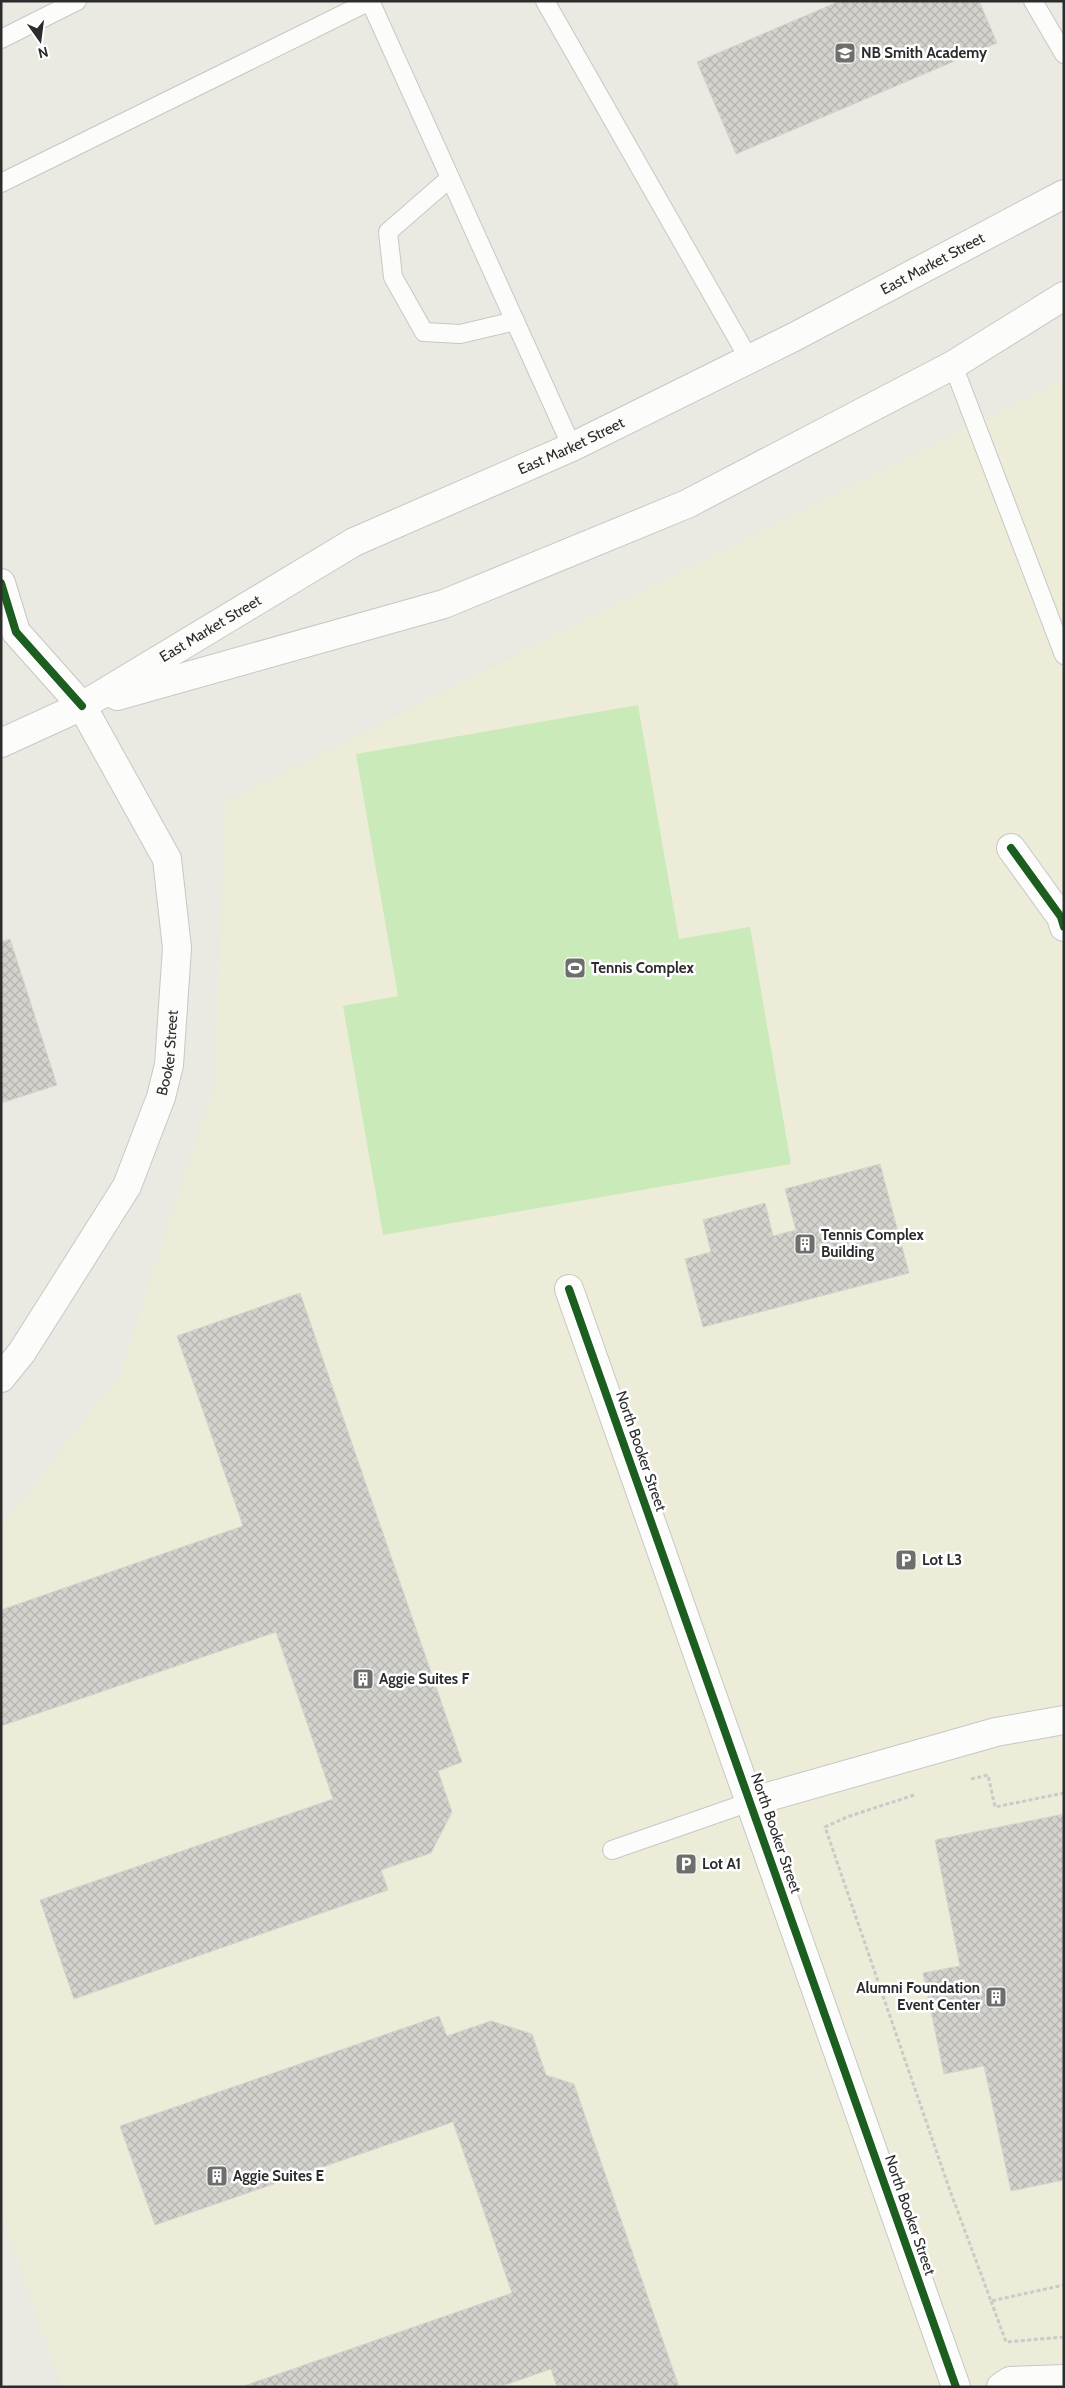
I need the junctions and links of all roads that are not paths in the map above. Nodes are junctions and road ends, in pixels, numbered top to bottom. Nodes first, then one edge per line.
1 (77, 1) edge
2 (370, 1) edge
3 (545, 1) edge
4 (1033, 1) edge
5 (1, 39) edge
6 (1064, 54) edge
7 (450, 178) junction
8 (1, 183) edge
9 (1064, 194) edge
10 (1064, 296) edge
11 (515, 320) junction
12 (749, 359) junction
13 (953, 365) junction
14 (572, 447) junction
15 (1, 583) edge
16 (1064, 655) edge
17 (82, 706) junction
18 (1, 743) edge
19 (1010, 848) dead end
20 (1064, 927) edge
21 (570, 1289) dead end
22 (1, 1378) edge
23 (1064, 1720) edge
24 (750, 1802) junction
25 (612, 1850) dead end
26 (1064, 2379) edge
27 (956, 2387) edge
28 (1001, 2387) edge

1 - 5 lane
2 - 7 lane
2 - 8 lane
3 - 12 lane
4 - 6 lane
7 - 11 lane
7 - 11 lane
9 - 12 main road, East Market Street
10 - 13 main road, East Market Street
11 - 14 lane
12 - 14 main road, East Market Street
13 - 16 lane
13 - 17 main road, East Market Street
14 - 17 main road, East Market Street
15 - 17 main road, Booker Street
17 - 18 main road, East Market Street
17 - 22 main road, Booker Street
19 - 20 main road
21 - 24 main road, North Booker Street
23 - 24 main road
24 - 25 lane
24 - 27 main road, North Booker Street
26 - 28 main road

